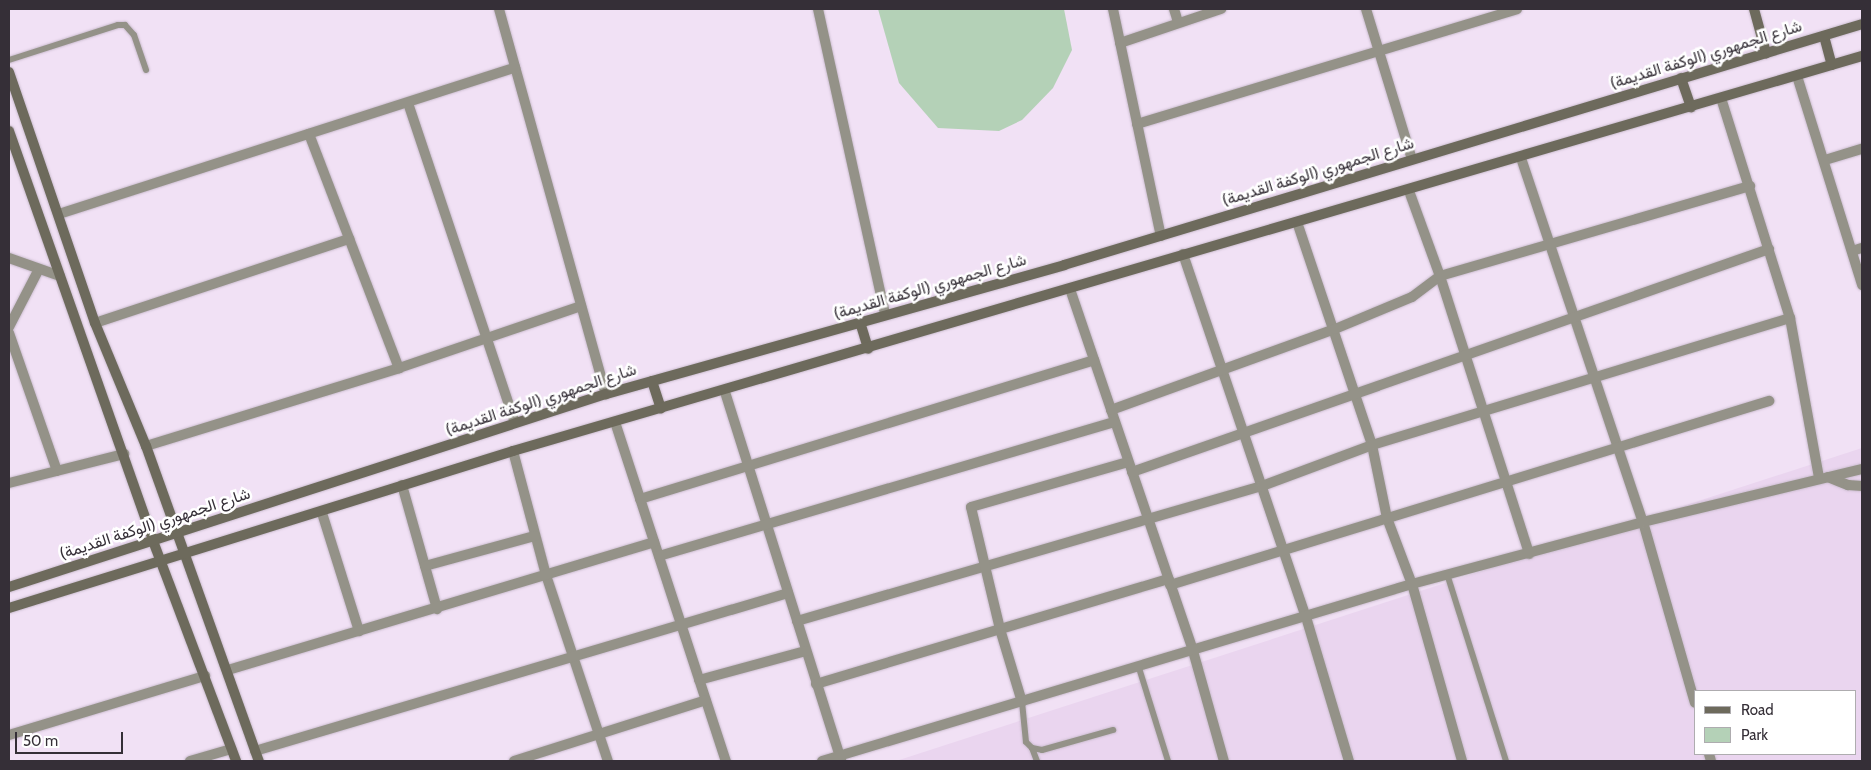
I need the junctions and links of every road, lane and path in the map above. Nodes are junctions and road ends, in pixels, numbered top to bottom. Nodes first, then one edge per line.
1 (499, 9) edge
2 (818, 9) edge
3 (1113, 9) edge
4 (1174, 9) edge
5 (1220, 9) edge
6 (1366, 9) edge
7 (1517, 9) edge
8 (1754, 9) edge
9 (1178, 22) junction
10 (1862, 24) edge
11 (1824, 36) junction
12 (1120, 43) junction
13 (1378, 49) junction
14 (1766, 53) junction
15 (1862, 56) edge
16 (9, 60) edge
17 (1832, 65) junction
18 (515, 68) junction
19 (146, 70) dead end
20 (9, 72) edge
21 (1797, 76) junction
22 (1681, 78) junction
23 (1721, 98) junction
24 (408, 102) junction
25 (1691, 107) junction
26 (1137, 124) junction
27 (9, 131) edge
28 (309, 134) junction
29 (1862, 150) edge
30 (1521, 158) junction
31 (1412, 159) junction
32 (1825, 160) junction
33 (1750, 186) junction
34 (1409, 191) junction
35 (59, 214) junction
36 (1297, 222) junction
37 (1161, 236) junction
38 (350, 239) junction
39 (1551, 244) junction
40 (1862, 248) edge
41 (1769, 249) junction
42 (1852, 251) junction
43 (1183, 254) junction
44 (9, 258) edge
45 (39, 270) junction
46 (60, 276) junction
47 (1440, 276) junction
48 (1862, 285) edge
49 (1070, 289) junction
50 (582, 306) junction
51 (885, 315) junction
52 (1575, 315) junction
53 (1790, 318) junction
54 (860, 322) junction
55 (95, 323) junction
56 (9, 327) edge
57 (1335, 329) junction
58 (9, 333) edge
59 (489, 338) junction
60 (868, 349) junction
61 (1463, 356) junction
62 (1094, 360) junction
63 (399, 368) junction
64 (1223, 370) junction
65 (1596, 377) junction
66 (652, 380) junction
67 (725, 392) junction
68 (606, 394) junction
69 (1356, 394) junction
70 (1769, 401) dead end
71 (661, 409) junction
72 (1111, 410) junction
73 (1482, 412) junction
74 (615, 422) junction
75 (1115, 422) junction
76 (516, 423) junction
77 (1244, 432) junction
78 (1372, 445) junction
79 (146, 446) junction
80 (1619, 446) junction
81 (513, 452) junction
82 (124, 454) junction
83 (1128, 462) junction
84 (748, 467) junction
85 (1862, 469) edge
86 (57, 470) junction
87 (1132, 472) junction
88 (1824, 478) junction
89 (1505, 482) junction
90 (9, 483) edge
91 (402, 485) junction
92 (1262, 486) junction
93 (1862, 486) edge
94 (640, 499) junction
95 (322, 513) junction
96 (1387, 518) junction
97 (1148, 520) junction
98 (1643, 522) junction
99 (766, 525) junction
100 (175, 534) junction
101 (535, 536) junction
102 (153, 541) junction
103 (654, 542) junction
104 (1284, 550) junction
105 (1529, 554) junction
106 (183, 555) junction
107 (659, 556) junction
108 (162, 562) junction
109 (425, 566) junction
110 (984, 567) junction
111 (546, 576) junction
112 (1448, 576) junction
113 (1169, 582) junction
114 (1412, 584) junction
115 (9, 587) edge
116 (788, 593) junction
117 (9, 608) edge
118 (436, 609) junction
119 (1306, 617) junction
120 (797, 621) junction
121 (681, 625) junction
122 (1000, 629) junction
123 (359, 632) junction
124 (806, 651) junction
125 (1193, 651) junction
126 (572, 655) junction
127 (1138, 668) junction
128 (228, 670) junction
129 (204, 676) junction
130 (699, 680) junction
131 (816, 684) junction
132 (1694, 699) edge
133 (706, 700) junction
134 (1022, 702) junction
135 (1113, 730) dead end
136 (599, 734) junction
137 (9, 735) edge
138 (1032, 748) junction
139 (232, 749) junction
140 (257, 756) edge
141 (840, 759) edge
142 (190, 761) edge
143 (236, 761) edge
144 (514, 761) edge
145 (608, 761) edge
146 (726, 761) edge
147 (822, 761) edge
148 (1037, 761) edge
149 (1168, 761) edge
150 (1224, 761) edge
151 (1349, 761) edge
152 (1462, 761) edge
153 (1506, 761) edge

1 - 18 street
2 - 51 street
3 - 12 street
4 - 9 street
5 - 9 street
6 - 13 street
7 - 13 street
8 - 14 main road
9 - 12 street
10 - 11 main road, شارع الجمهوري (الوكفة القديمة)
11 - 14 main road, شارع الجمهوري (الوكفة القديمة)
11 - 17 main road
12 - 26 street
13 - 26 street
13 - 31 street
14 - 22 main road, شارع الجمهوري (الوكفة القديمة)
15 - 17 main road
16 - 19 lane
17 - 21 main road
18 - 24 street
18 - 50 street
20 - 35 main road
21 - 23 main road
21 - 32 street
22 - 25 main road
22 - 31 main road, شارع الجمهوري (الوكفة القديمة)
23 - 25 main road
23 - 33 street
24 - 28 street
24 - 59 street
25 - 30 main road
26 - 37 street
27 - 46 main road
28 - 35 street
28 - 38 street
29 - 32 street
30 - 34 main road
30 - 39 street
31 - 37 main road, شارع الجمهوري (الوكفة القديمة)
32 - 42 street
33 - 39 street
33 - 41 street
34 - 36 main road
34 - 47 street
35 - 55 main road
36 - 43 main road
36 - 57 street
37 - 51 main road, شارع الجمهوري (الوكفة القديمة)
38 - 55 street
38 - 63 street
39 - 47 street
39 - 52 street
40 - 42 street
41 - 52 street
41 - 53 street
42 - 48 street
43 - 49 main road
43 - 64 street
44 - 45 street
45 - 46 street
45 - 56 street
46 - 82 main road
47 - 57 street
47 - 61 street
49 - 60 main road
49 - 62 street
50 - 59 street
50 - 68 street
51 - 54 main road, شارع الجمهوري (الوكفة القديمة)
52 - 61 street
52 - 65 street
53 - 65 street
53 - 88 street
54 - 60 main road
54 - 66 main road, شارع الجمهوري (الوكفة القديمة)
55 - 79 main road
57 - 64 street
57 - 69 street
58 - 86 street
59 - 63 street
59 - 76 street
60 - 67 main road
61 - 69 street
61 - 73 street
62 - 72 street
62 - 84 street
63 - 79 street
64 - 72 street
64 - 77 street
65 - 73 street
65 - 80 street
66 - 68 main road, شارع الجمهوري (الوكفة القديمة)
66 - 71 main road
67 - 71 main road
67 - 84 street
68 - 76 main road, شارع الجمهوري (الوكفة القديمة)
69 - 77 street
69 - 78 street
70 - 80 street
71 - 74 main road
72 - 75 street
73 - 78 street
73 - 89 street
74 - 81 main road
74 - 94 street
75 - 83 street
75 - 99 street
76 - 100 main road, شارع الجمهوري (الوكفة القديمة)
77 - 87 street
77 - 92 street
78 - 92 street
78 - 96 street
79 - 100 main road
80 - 89 street
80 - 98 street
81 - 91 main road
81 - 101 street
82 - 86 street
82 - 102 main road
83 - 87 street
83 - 110 street
84 - 94 street
84 - 99 street
85 - 88 street
86 - 90 street
87 - 97 street
88 - 93 street
88 - 98 street
89 - 96 street
89 - 105 street
91 - 95 main road
91 - 109 street
92 - 97 street
92 - 104 street
94 - 103 street
95 - 106 main road
95 - 123 street
96 - 104 street
96 - 114 street
97 - 110 street
97 - 113 street
98 - 105 street
98 - 132 street
99 - 107 street
99 - 116 street
100 - 102 main road, شارع الجمهوري (الوكفة القديمة)
100 - 106 main road
101 - 109 street
101 - 111 street
102 - 108 main road
102 - 115 main road, شارع الجمهوري (الوكفة القديمة)
103 - 107 street
103 - 111 street
104 - 113 street
104 - 119 street
105 - 112 street
106 - 108 main road
106 - 128 main road
107 - 121 street
108 - 117 main road
108 - 129 main road
109 - 118 street
110 - 120 street
110 - 122 street
111 - 118 street
111 - 126 street
112 - 114 street
112 - 153 lane
113 - 122 street
113 - 125 street
114 - 119 street
114 - 152 street
116 - 120 street
116 - 121 street
118 - 123 street
119 - 125 street
119 - 151 street
120 - 124 street
121 - 126 street
121 - 130 street
122 - 131 street
122 - 134 street
123 - 128 street
124 - 130 street
124 - 131 street
125 - 127 street
125 - 150 street
126 - 136 street
126 - 140 street
127 - 134 street
127 - 149 lane
128 - 140 main road
129 - 137 street
129 - 139 main road
130 - 133 street
131 - 141 street
133 - 136 street
133 - 146 street
134 - 138 lane
134 - 141 street
135 - 138 lane
136 - 144 street
136 - 145 street
138 - 148 lane
139 - 142 street
139 - 143 main road
141 - 147 street

